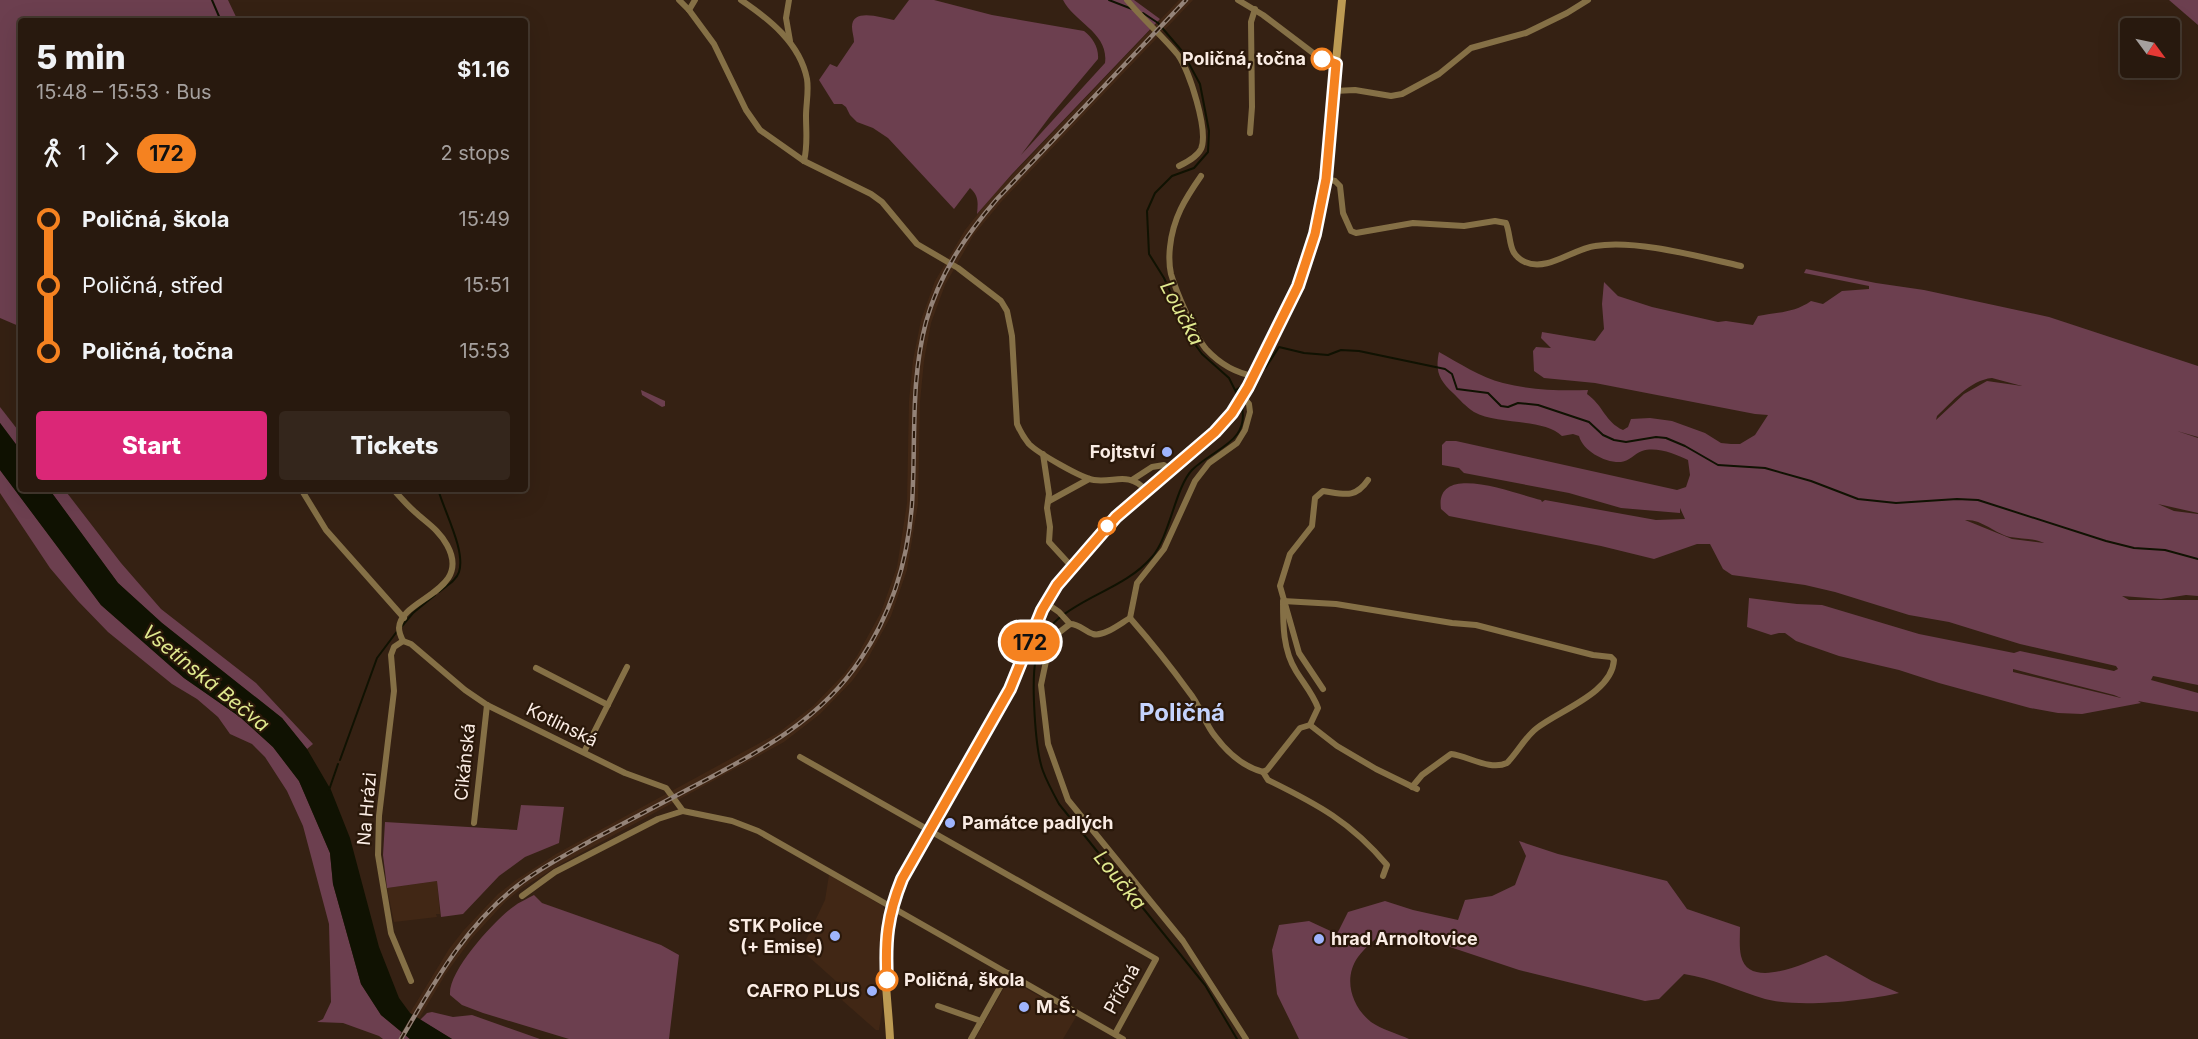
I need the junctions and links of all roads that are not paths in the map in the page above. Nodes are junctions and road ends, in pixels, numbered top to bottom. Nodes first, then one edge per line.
1 (679, 0) edge
2 (695, 0) edge
3 (741, 0) edge
4 (789, 0) edge
5 (1127, 0) edge
6 (1238, 0) edge
7 (1342, 0) edge
8 (1588, 0) edge
9 (1255, 9) junction
10 (689, 10) junction
11 (790, 42) junction
12 (1336, 64) junction
13 (1334, 91) junction
14 (1250, 133) dead end
15 (804, 162) junction
16 (1179, 166) dead end
17 (1201, 176) dead end
18 (1326, 179) junction
19 (1741, 266) dead end
20 (1254, 376) junction
21 (1243, 396) junction
22 (1042, 454) junction
23 (1170, 471) junction
24 (1089, 479) junction
25 (1132, 480) junction
26 (1368, 480) dead end
27 (1146, 490) junction
28 (303, 492) edge
29 (396, 492) edge
30 (1049, 501) junction
31 (1072, 567) junction
32 (1283, 601) junction
33 (1046, 603) junction
34 (404, 618) junction
35 (1130, 618) junction
36 (1068, 622) junction
37 (403, 641) junction
38 (627, 667) dead end
39 (536, 668) dead end
40 (1323, 689) dead end
41 (487, 705) junction
42 (608, 705) junction
43 (1310, 725) junction
44 (584, 752) junction
45 (800, 757) dead end
46 (1263, 772) junction
47 (683, 811) junction
48 (474, 823) dead end
49 (930, 830) junction
50 (1383, 876) dead end
51 (522, 896) dead end
52 (891, 907) junction
53 (1008, 973) junction
54 (411, 981) dead end
55 (938, 1006) dead end
56 (981, 1021) junction
57 (1115, 1034) junction
58 (890, 1039) edge
59 (971, 1039) edge
60 (1123, 1039) edge
61 (1246, 1039) edge

1 - 10 street
2 - 10 street
3 - 11 street
4 - 11 street
5 - 16 street
6 - 9 street
7 - 12 main road
8 - 13 street
9 - 12 street
9 - 14 street
10 - 15 street
11 - 15 street
12 - 13 main road
13 - 18 main road
15 - 22 street
17 - 20 street
18 - 19 street
18 - 20 main road
20 - 21 main road
21 - 23 main road
21 - 35 street
22 - 24 street
22 - 30 street
23 - 25 street
23 - 27 main road
24 - 25 street
24 - 30 street
25 - 27 street
26 - 32 street
27 - 31 main road
28 - 34 street
29 - 34 street
30 - 31 street
31 - 33 main road
32 - 40 street
32 - 43 street
32 - 43 street
33 - 36 street
33 - 49 main road
34 - 37 street
35 - 36 street
35 - 46 street
36 - 61 street
37 - 41 street, Kotlinská
37 - 54 street, Na Hrázi
38 - 42 street
39 - 42 street
41 - 44 street, Kotlinská
41 - 48 street, Cikánská
42 - 44 street
43 - 46 street
44 - 47 street, Kotlinská
45 - 49 street
46 - 50 street
47 - 51 street
47 - 52 street
49 - 52 main road
49 - 57 street, Příčná
52 - 53 street
52 - 58 main road
53 - 56 street
53 - 57 street
55 - 56 street
56 - 59 street
57 - 60 street

